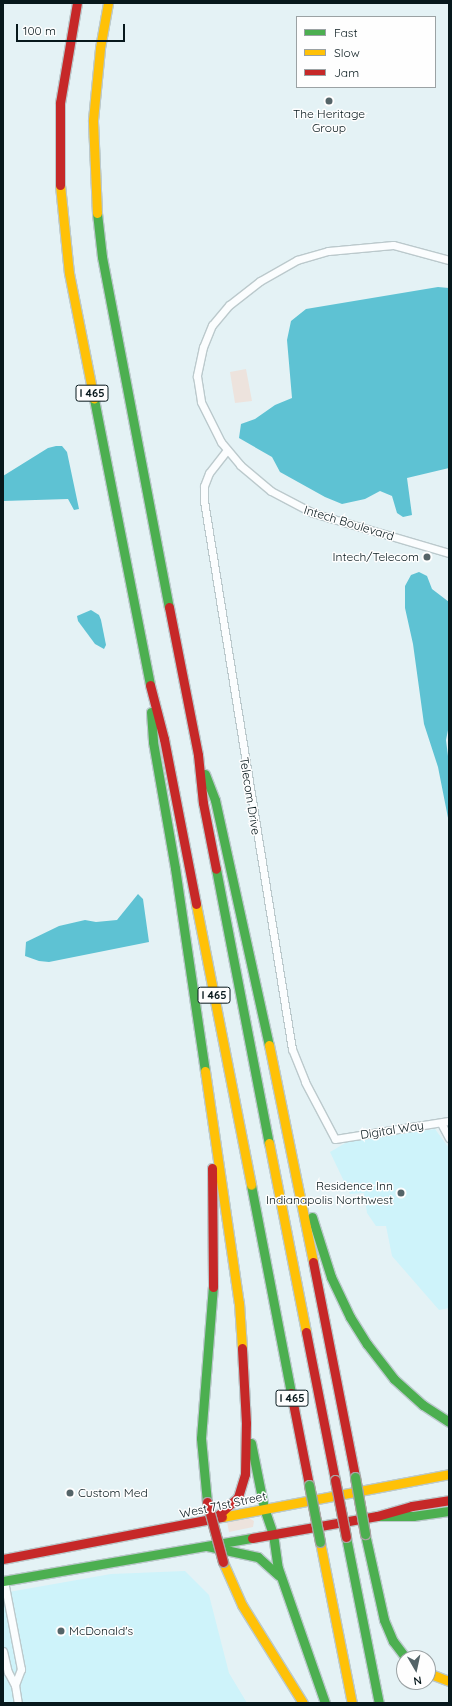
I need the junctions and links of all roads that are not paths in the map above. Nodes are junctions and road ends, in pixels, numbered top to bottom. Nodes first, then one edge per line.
1 (77, 3) edge
2 (108, 3) edge
3 (449, 260) edge
4 (227, 450) junction
5 (449, 553) edge
6 (149, 680) junction
7 (198, 755) junction
8 (285, 1117) junction
9 (210, 1120) junction
10 (449, 1121) edge
11 (441, 1123) junction
12 (449, 1138) edge
13 (335, 1140) joint
14 (447, 1421) edge
15 (246, 1423) junction
16 (449, 1474) edge
17 (449, 1500) edge
18 (264, 1508) junction
19 (449, 1511) edge
20 (377, 1516) junction
21 (215, 1518) junction
22 (273, 1534) junction
23 (207, 1546) junction
24 (3, 1559) edge
25 (3, 1579) edge
26 (282, 1581) junction
27 (400, 1650) edge
28 (3, 1651) edge
29 (436, 1677) edge
30 (449, 1681) edge
31 (15, 1685) junction
32 (18, 1703) edge
33 (303, 1703) edge
34 (325, 1703) edge
35 (352, 1703) edge
36 (379, 1703) edge

1 - 6 main road, I 465
2 - 7 main road, I 465
3 - 4 street, Intech Boulevard
4 - 5 street, Intech Boulevard
4 - 13 street, Telecom Drive
6 - 9 main road
6 - 35 main road, I 465, bridge
7 - 8 main road
7 - 36 main road, I 465, bridge
8 - 14 main road
8 - 27 main road, bridge
9 - 15 main road
9 - 33 main road, bridge
10 - 11 street, Digital Way
11 - 12 street
11 - 13 street, Digital Way
15 - 18 main road
15 - 21 main road
16 - 18 main road, West 71st Street
17 - 20 main road
18 - 21 main road, West 71st Street
18 - 22 main road
19 - 20 main road
20 - 22 main road
21 - 24 main road, West 71st Street
22 - 23 main road
22 - 26 main road
23 - 25 main road
23 - 26 main road
25 - 31 street
26 - 34 main road
28 - 31 street
29 - 30 main road
31 - 32 street

